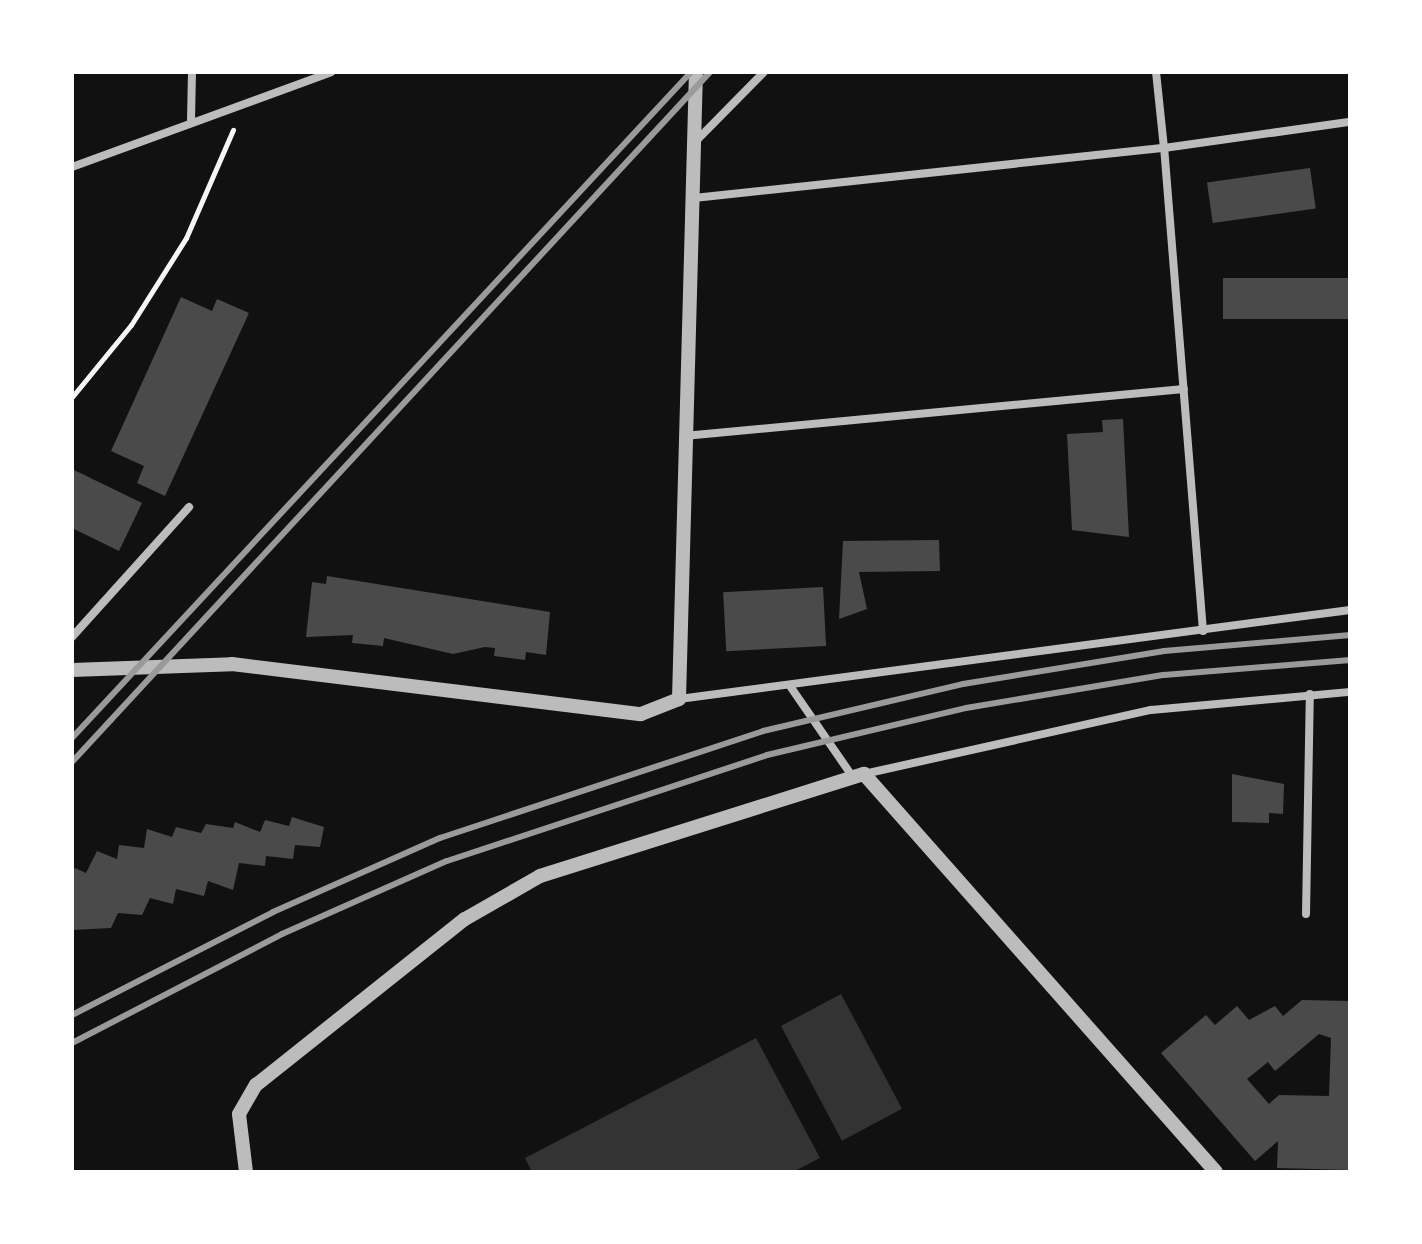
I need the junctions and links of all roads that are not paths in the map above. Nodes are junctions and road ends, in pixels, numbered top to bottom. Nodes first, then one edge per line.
1 (192, 72) edge
2 (331, 72) edge
3 (696, 72) edge
4 (764, 72) edge
5 (1156, 72) edge
6 (191, 120) junction
7 (1350, 122) edge
8 (697, 140) junction
9 (1164, 148) junction
10 (72, 167) edge
11 (694, 198) junction
12 (1184, 389) junction
13 (684, 436) junction
14 (189, 507) dead end
15 (1350, 610) edge
16 (1203, 631) junction
17 (72, 637) edge
18 (72, 670) edge
19 (790, 686) junction
20 (1350, 692) edge
21 (1310, 694) junction
22 (679, 699) junction
23 (858, 775) junction
24 (1306, 914) dead end
25 (246, 1172) edge
26 (1216, 1172) edge

1 - 6 street
2 - 6 street
3 - 8 street
4 - 8 street
5 - 9 street
6 - 10 street
7 - 9 street
8 - 11 street
9 - 11 street
9 - 12 street
11 - 13 street
12 - 13 street
12 - 16 street
13 - 22 street
14 - 17 street
15 - 16 street
16 - 19 street
18 - 22 street
19 - 22 street
19 - 23 street
20 - 21 street
21 - 23 street
21 - 24 street
23 - 25 street
23 - 26 street

